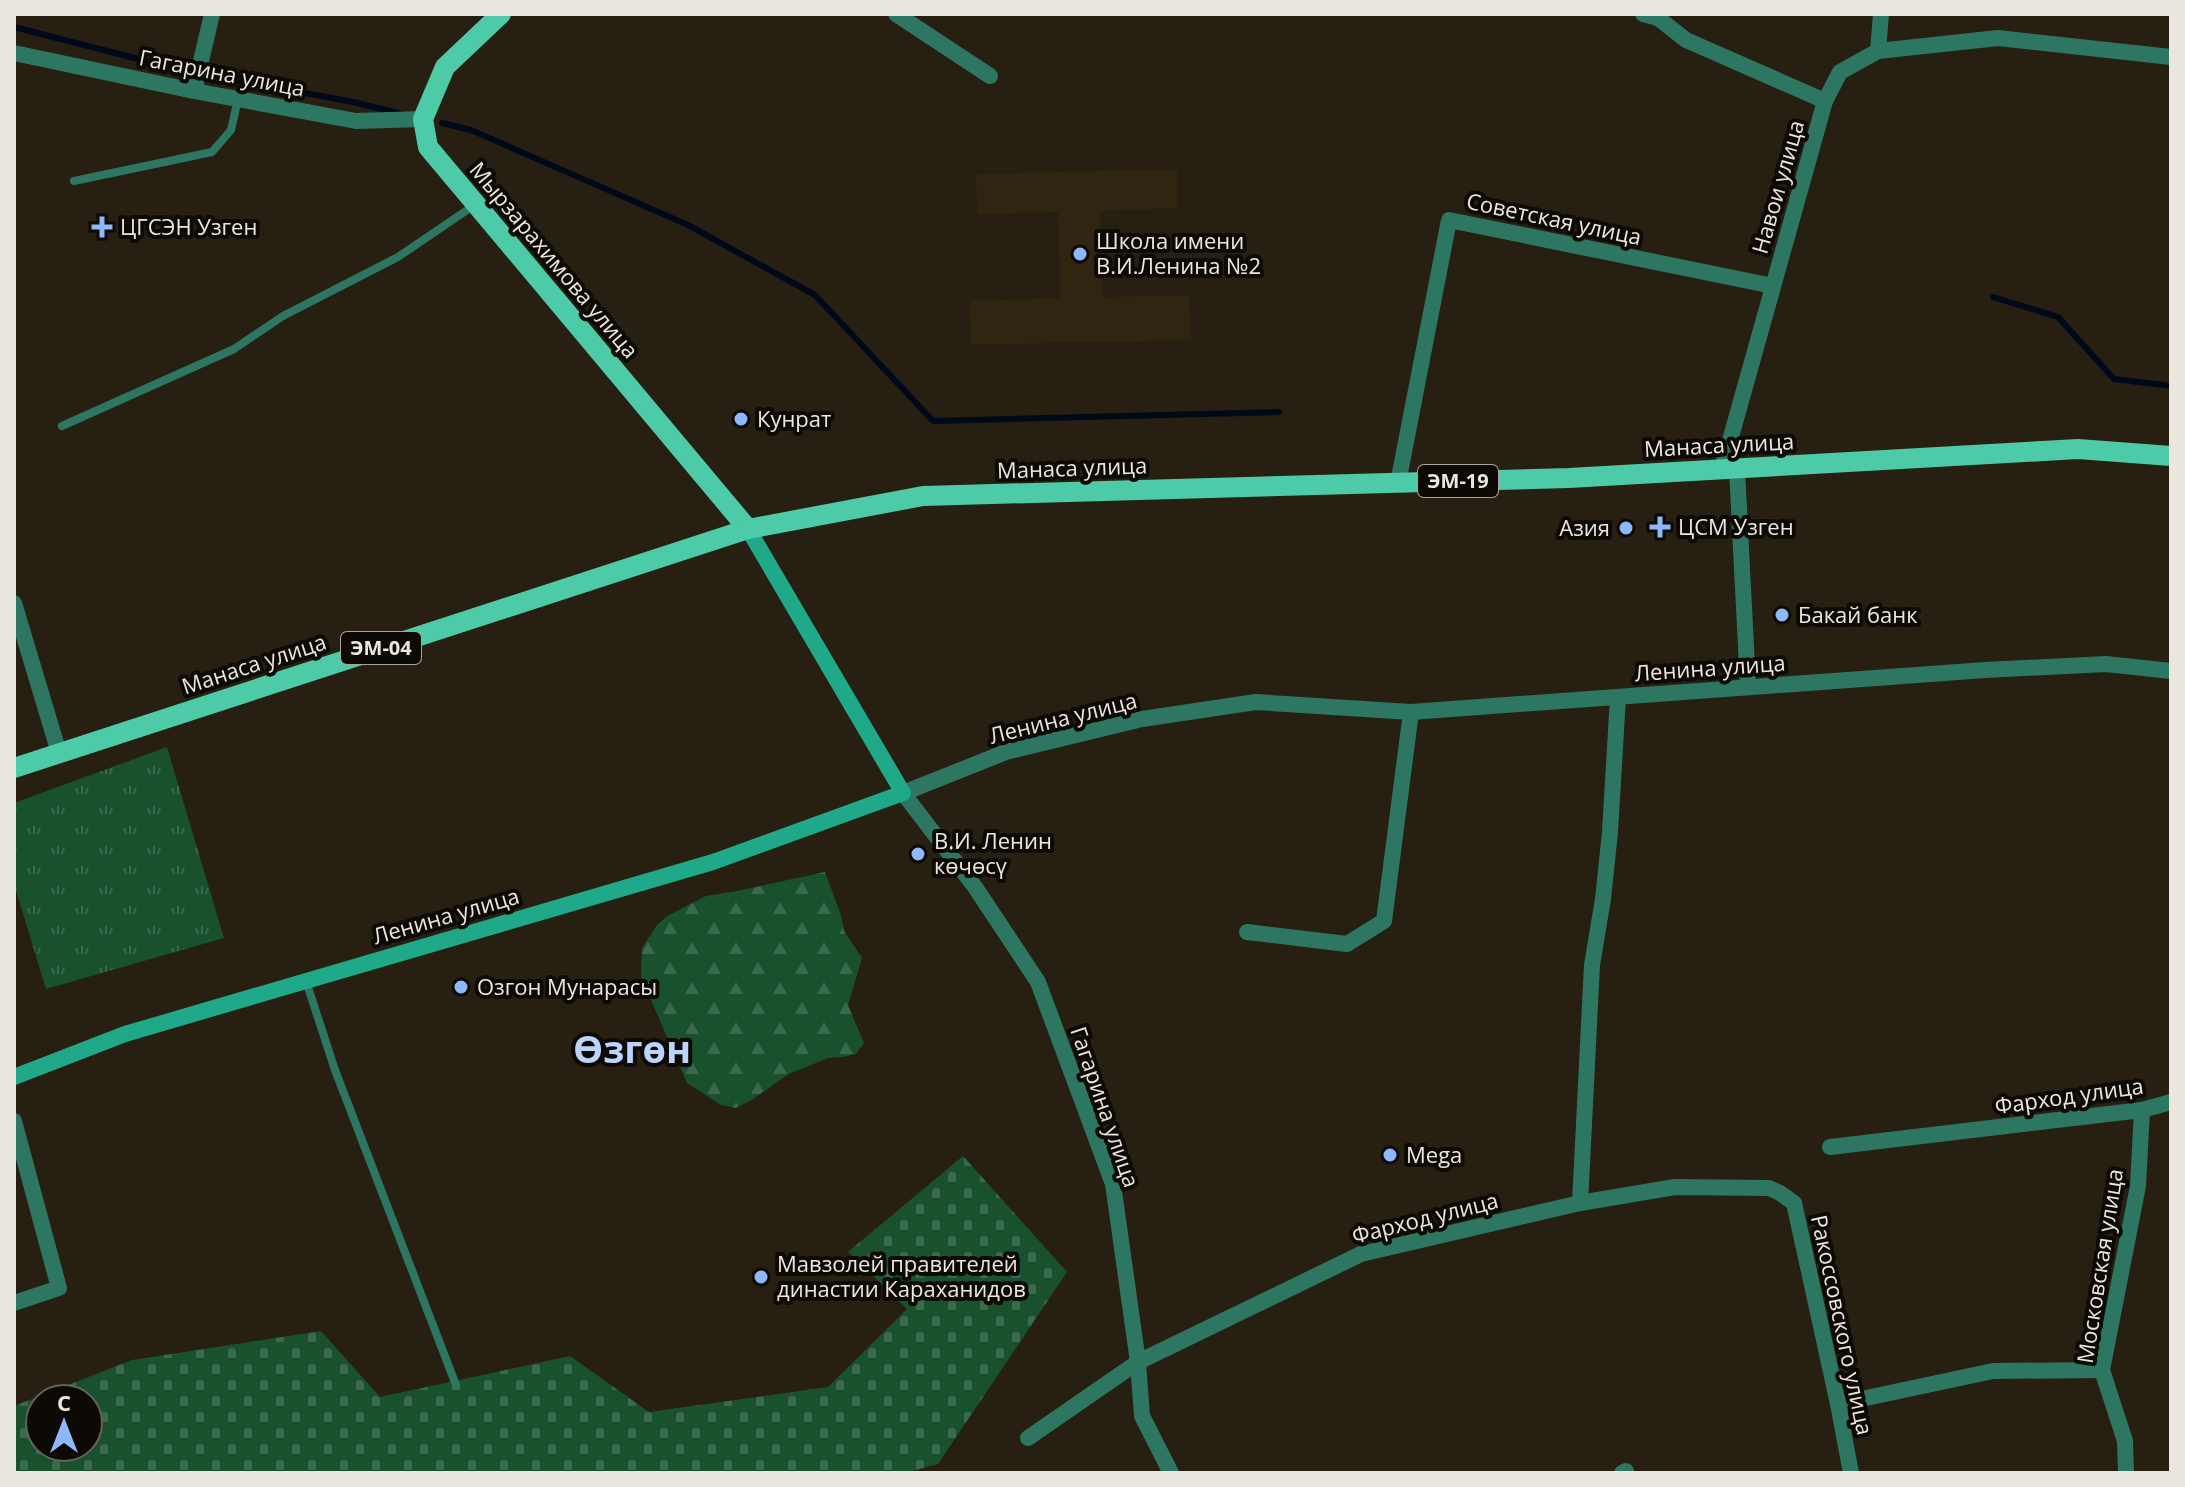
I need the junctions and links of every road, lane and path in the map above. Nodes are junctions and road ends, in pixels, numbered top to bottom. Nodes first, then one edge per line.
1 (212, 14) edge
2 (501, 14) edge
3 (896, 14) edge
4 (1881, 14) edge
5 (1653, 15) edge
6 (1878, 51) junction
7 (14, 53) edge
8 (2171, 57) edge
9 (990, 76) dead end
10 (194, 91) junction
11 (238, 99) junction
12 (1825, 101) junction
13 (423, 119) junction
14 (74, 181) dead end
15 (476, 204) junction
16 (1773, 286) junction
17 (62, 426) dead end
18 (2171, 456) edge
19 (1730, 469) junction
20 (1398, 483) junction
21 (748, 529) junction
22 (14, 603) edge
23 (2171, 671) edge
24 (1748, 687) junction
25 (1618, 697) junction
26 (1411, 712) junction
27 (59, 753) junction
28 (14, 768) edge
29 (903, 793) junction
30 (1247, 932) dead end
31 (305, 980) junction
32 (14, 1077) edge
33 (2171, 1102) edge
34 (2142, 1110) junction
35 (14, 1121) edge
36 (1830, 1147) dead end
37 (1780, 1193) joint
38 (1580, 1203) junction
39 (14, 1303) edge
40 (1138, 1362) junction
41 (2102, 1370) junction
42 (456, 1385) dead end
43 (1838, 1404) junction
44 (1028, 1438) dead end
45 (1171, 1473) edge
46 (1851, 1473) edge
47 (2126, 1473) edge

1 - 10 street
2 - 13 main road
3 - 9 street
4 - 6 street
5 - 12 street, Навои улица
6 - 8 street
6 - 12 street
7 - 10 street, Гагарина улица
10 - 11 street, Гагарина улица
11 - 13 street, Гагарина улица
11 - 14 lane
12 - 16 street, Навои улица
13 - 15 main road, Мырзарахимова улица
15 - 17 lane
15 - 21 main road, Мырзарахимова улица
16 - 19 street, Навои улица
16 - 20 street, Советская улица
18 - 19 main road, Манаса улица / ЭМ-19
19 - 20 main road, Манаса улица / ЭМ-19
19 - 24 street, Навои улица
20 - 21 main road, Манаса улица / ЭМ-19
21 - 27 main road, Манаса улица / ЭМ-04
21 - 29 main road
22 - 27 street
23 - 24 street, Ленина улица
24 - 25 street, Ленина улица
25 - 26 street, Ленина улица
25 - 38 street
26 - 29 street, Ленина улица
26 - 30 street
27 - 28 main road, Манаса улица / ЭМ-04
29 - 31 main road, Ленина улица
29 - 40 street, Гагарина улица
31 - 32 main road, Ленина улица
31 - 42 lane
33 - 34 street, Фарход улица
34 - 36 street, Фарход улица
34 - 41 street, Московская улица
35 - 39 street
37 - 38 street, Фарход улица
37 - 43 street, Ракоссовского улица
38 - 40 street, Фарход улица
40 - 44 street, Фарход улица
40 - 45 street, Гагарина улица
41 - 43 street
41 - 47 street, Московская улица
43 - 46 street, Ракоссовского улица

